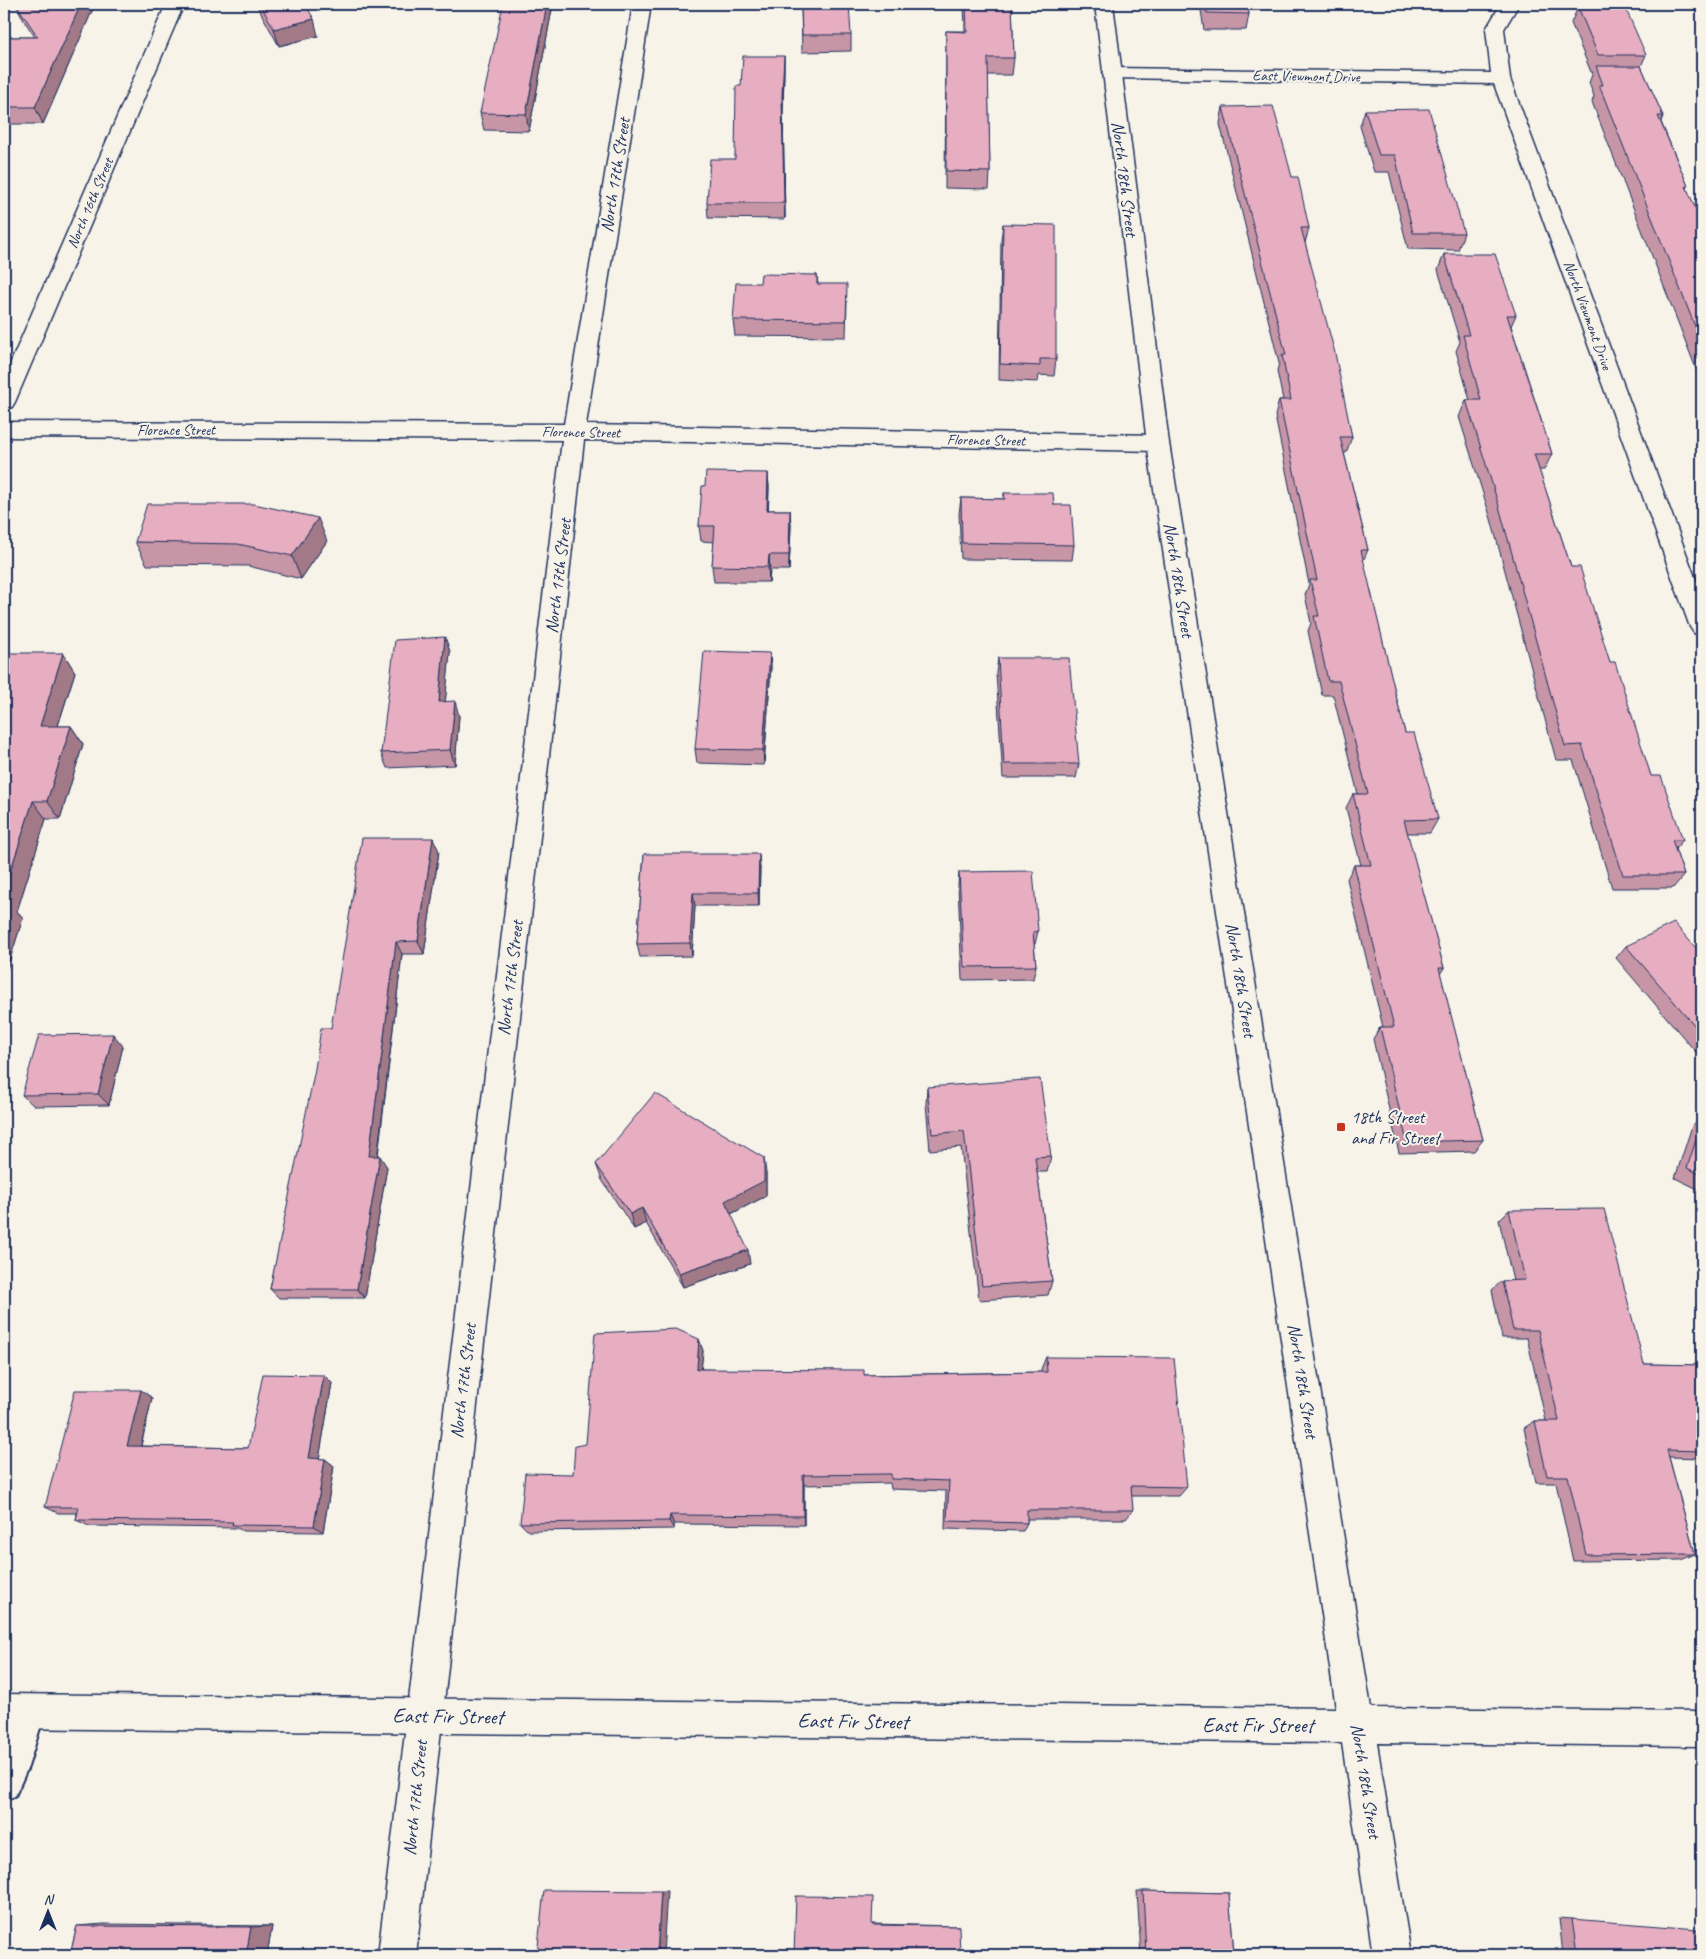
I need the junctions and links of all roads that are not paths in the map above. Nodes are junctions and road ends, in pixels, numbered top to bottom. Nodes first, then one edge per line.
1 (175, 4) edge
2 (642, 4) edge
3 (1104, 4) edge
4 (1510, 4) edge
5 (1111, 73) junction
6 (1501, 79) junction
7 (4, 402) edge
8 (4, 429) edge
9 (574, 432) junction
10 (1158, 443) junction
11 (1702, 627) edge
12 (17, 1711) edge
13 (424, 1716) junction
14 (1357, 1725) junction
15 (1702, 1729) edge
16 (4, 1784) edge
17 (397, 1955) edge
18 (1392, 1955) edge

1 - 7 street, North 16th Street
2 - 9 street, North 17th Street
3 - 5 street, North 18th Street
4 - 6 street, North Viewmont Drive
5 - 6 street, East Viewmont Drive
5 - 10 street, North 18th Street
6 - 11 street, North Viewmont Drive
8 - 9 street, Florence Street
9 - 10 street, Florence Street
9 - 13 street, North 17th Street
10 - 14 street, North 18th Street
12 - 13 street, East Fir Street
12 - 16 lane
13 - 14 street, East Fir Street
13 - 17 street, North 17th Street
14 - 15 street, East Fir Street
14 - 18 street, North 18th Street

